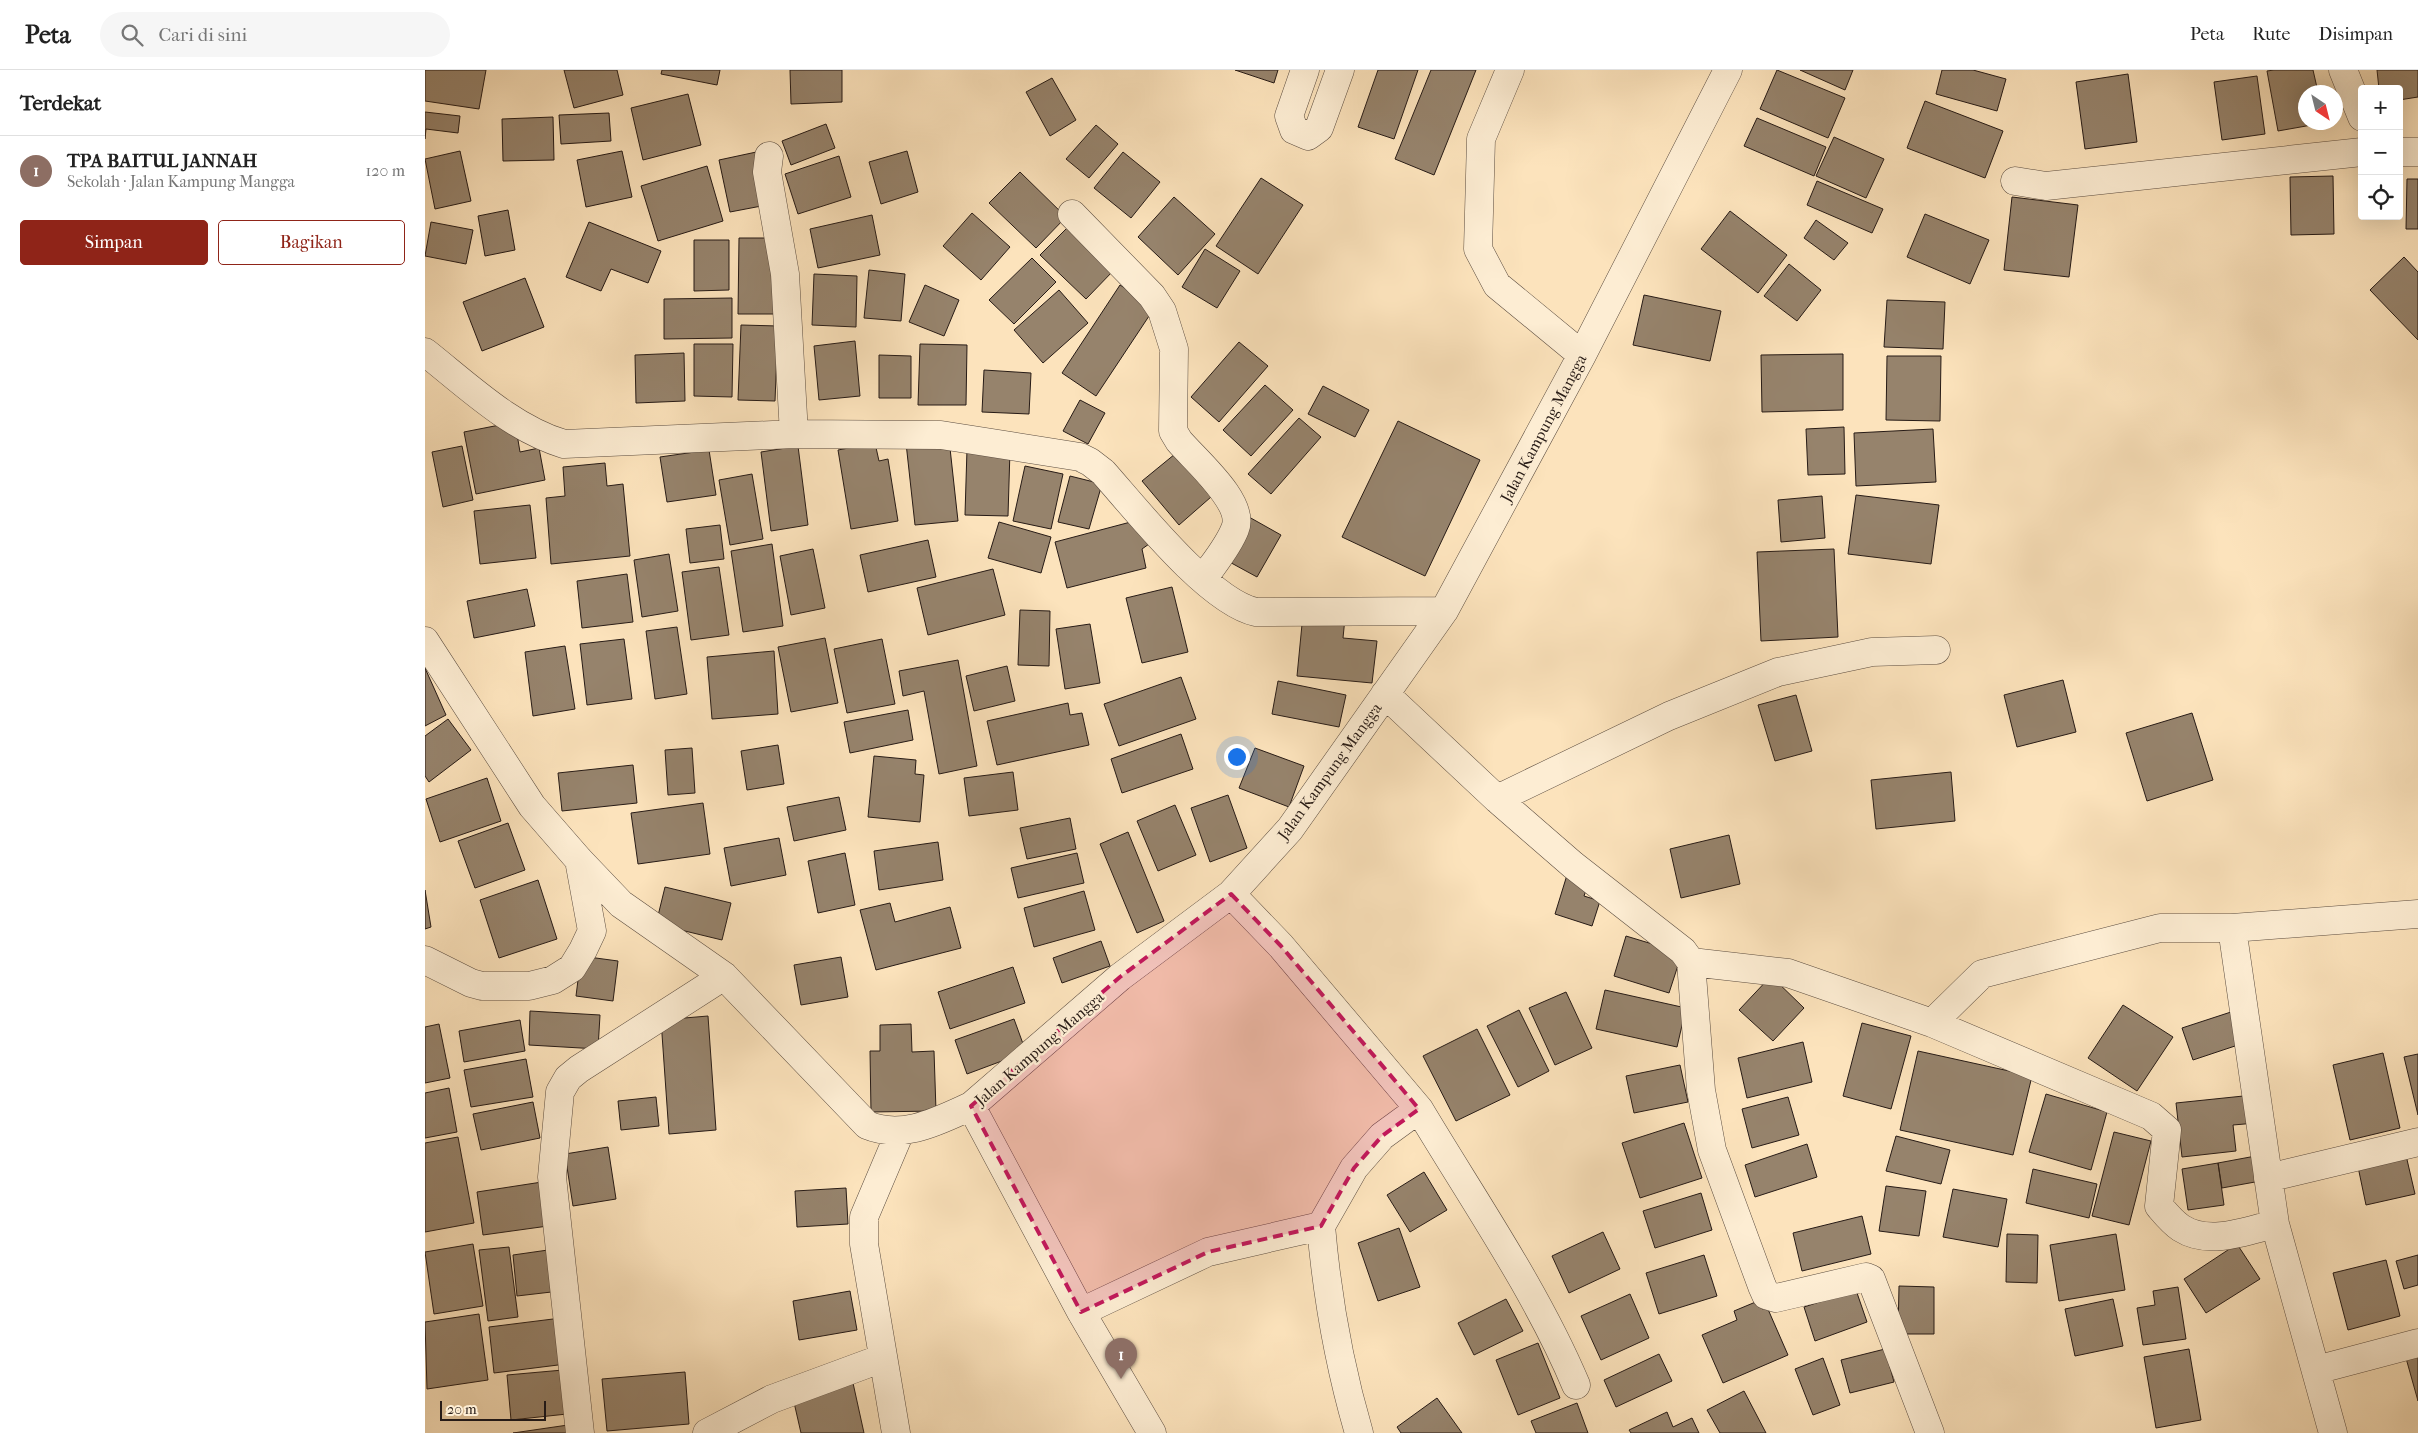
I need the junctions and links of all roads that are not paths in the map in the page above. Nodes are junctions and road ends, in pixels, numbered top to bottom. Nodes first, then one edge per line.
1 (1305, 70) edge
2 (1340, 70) edge
3 (1510, 70) edge
4 (1728, 70) edge
5 (2343, 70) edge
6 (2358, 108) edge
7 (2358, 152) edge
8 (2403, 152) edge
9 (2418, 152) edge
10 (769, 156) dead end
11 (2015, 180) dead end
12 (1072, 214) dead end
13 (425, 352) edge
14 (1583, 355) junction
15 (794, 434) junction
16 (1203, 579) junction
17 (1444, 611) junction
18 (425, 641) edge
19 (1936, 650) dead end
20 (1385, 694) junction
21 (1497, 799) junction
22 (579, 860) junction
23 (1231, 894) junction
24 (2418, 914) edge
25 (2231, 928) junction
26 (425, 960) edge
27 (1691, 962) junction
28 (724, 976) junction
29 (1932, 1023) junction
30 (971, 1106) junction
31 (1419, 1109) junction
32 (900, 1132) junction
33 (2418, 1142) edge
34 (2269, 1178) junction
35 (2275, 1224) junction
36 (1321, 1226) junction
37 (1081, 1312) junction
38 (2418, 1343) edge
39 (883, 1358) junction
40 (2316, 1370) junction
41 (1576, 1385) dead end
42 (580, 1433) edge
43 (707, 1433) edge
44 (896, 1433) edge
45 (1153, 1433) edge
46 (1359, 1433) edge
47 (1930, 1433) edge
48 (2333, 1433) edge

1 - 2 street
3 - 14 street
4 - 14 street, Jalan Kampung Mangga
5 - 6 street
7 - 11 street
8 - 9 street
10 - 15 street
12 - 16 street
13 - 15 street
14 - 17 street, Jalan Kampung Mangga
15 - 16 street
16 - 17 street
17 - 20 street, Jalan Kampung Mangga
18 - 22 street
19 - 21 street
20 - 21 street
20 - 23 street, Jalan Kampung Mangga
21 - 27 street
22 - 26 street
22 - 28 street
23 - 30 street, Jalan Kampung Mangga
23 - 31 street
24 - 25 street
25 - 29 street
25 - 34 street
27 - 29 street
27 - 47 street
28 - 32 street
28 - 42 street
29 - 35 street
30 - 32 street
30 - 37 street, Jalan Kampung Mangga
31 - 36 street
31 - 41 street
32 - 39 street
33 - 34 street
34 - 35 street
35 - 40 street
36 - 37 street
36 - 46 street
37 - 45 street, Jalan Kampung Mangga
38 - 40 street
39 - 43 street
39 - 44 street
40 - 48 street

